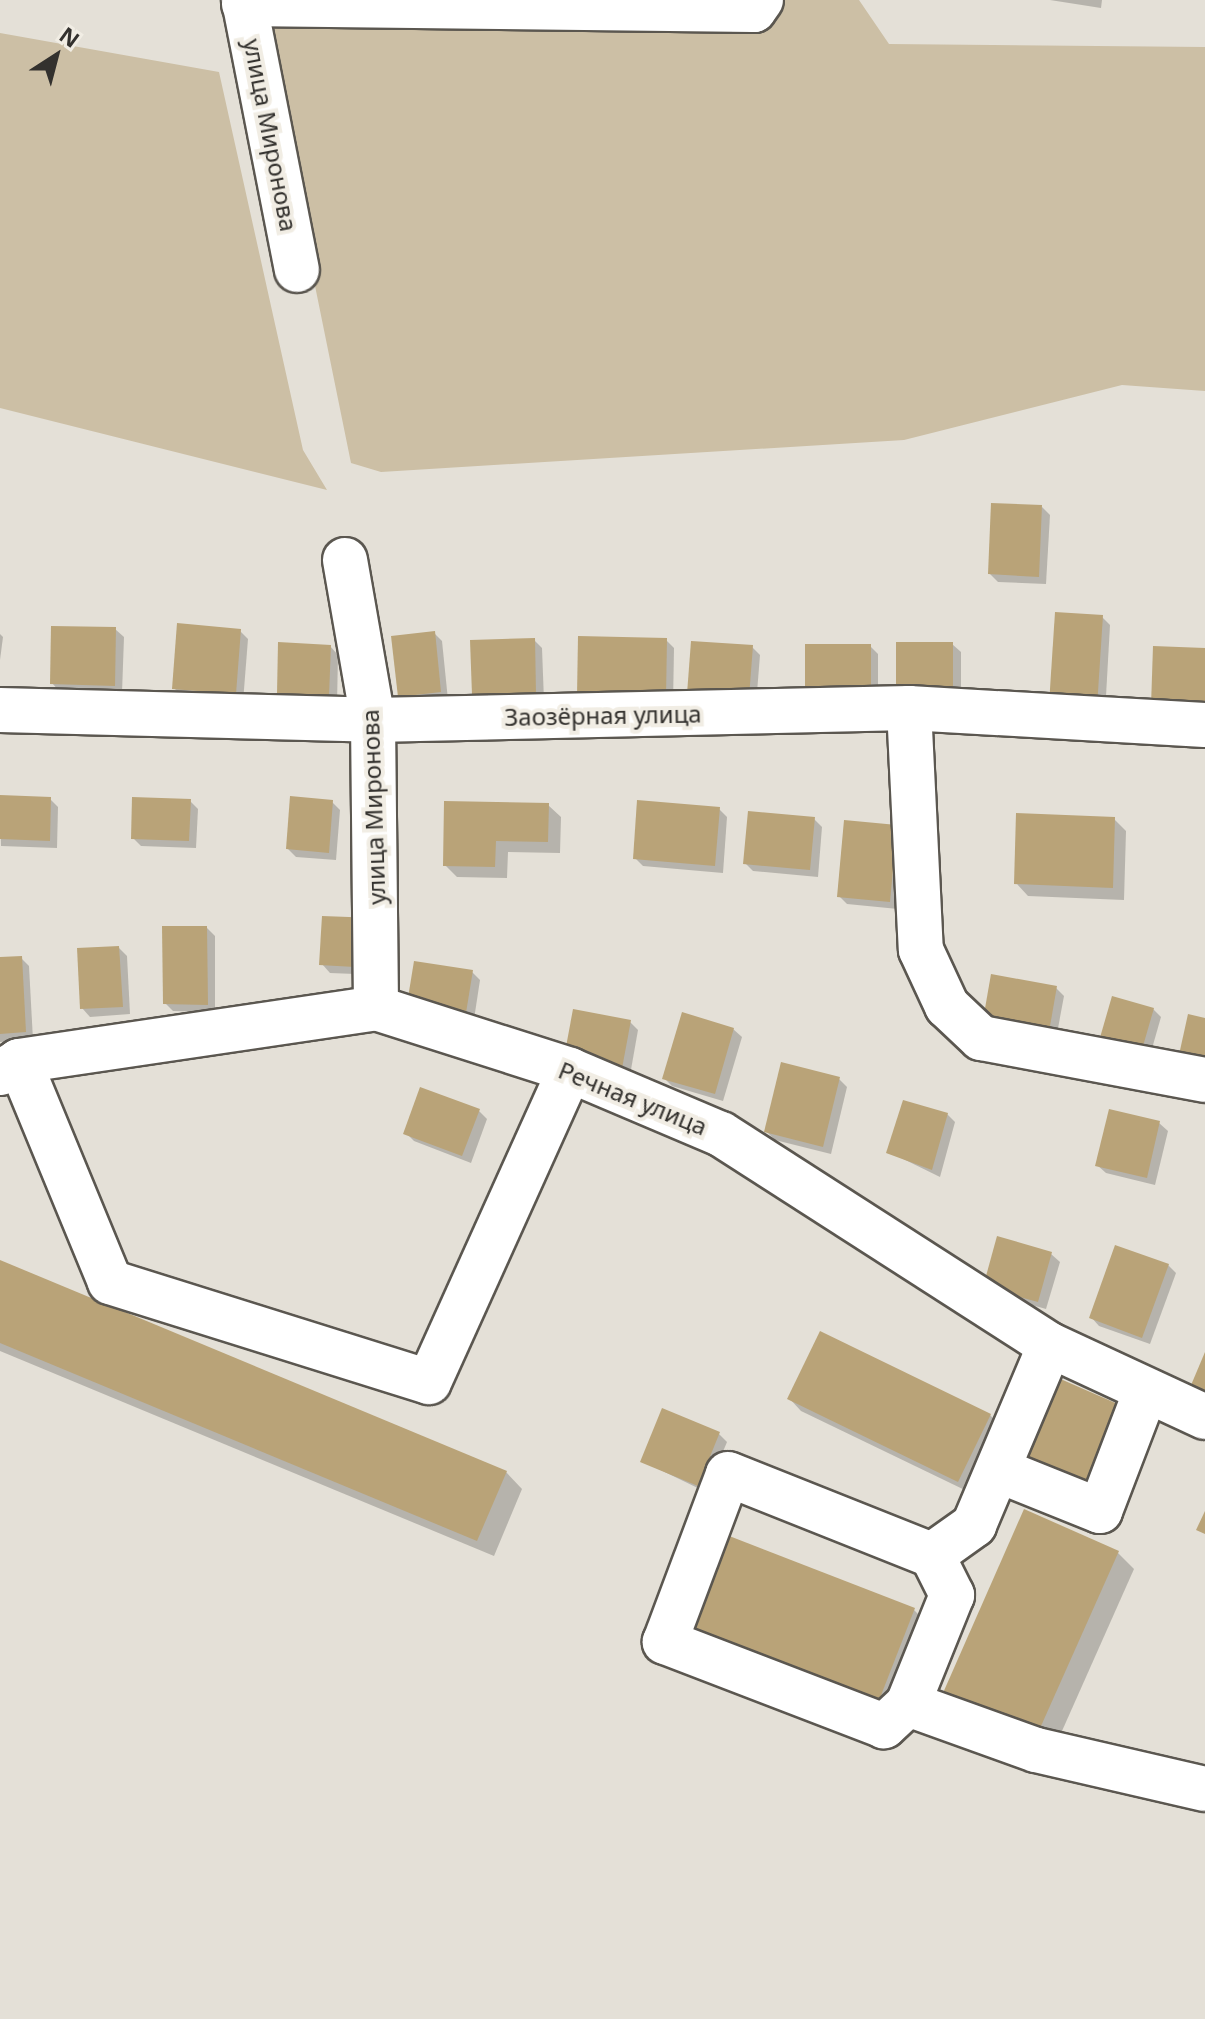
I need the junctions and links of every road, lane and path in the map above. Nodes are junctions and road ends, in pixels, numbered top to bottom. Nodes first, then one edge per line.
1 (761, 0) edge
2 (244, 2) edge
3 (297, 270) dead end
4 (345, 560) dead end
5 (909, 708) junction
6 (0, 710) edge
7 (373, 720) junction
8 (1205, 725) edge
9 (376, 1008) junction
10 (10, 1067) edge
11 (570, 1070) junction
12 (1205, 1080) edge
13 (1050, 1345) junction
14 (1145, 1393) junction
15 (1205, 1417) edge
16 (998, 1470) junction
17 (932, 1555) junction
18 (908, 1704) junction
19 (1205, 1789) edge

1 - 2 street
2 - 3 street, улица Миронова
4 - 7 street, улица Миронова
5 - 7 street, Заозёрная улица
5 - 8 street, Заозёрная улица
5 - 12 street
6 - 7 street, Заозёрная улица
7 - 9 street, улица Миронова
9 - 10 street, Речная улица
9 - 11 street, Речная улица
10 - 11 street
11 - 13 street, Речная улица
13 - 14 street, Речная улица
13 - 16 street
14 - 15 street, Речная улица
14 - 16 street
16 - 17 street
17 - 18 street
17 - 18 street
18 - 19 street

